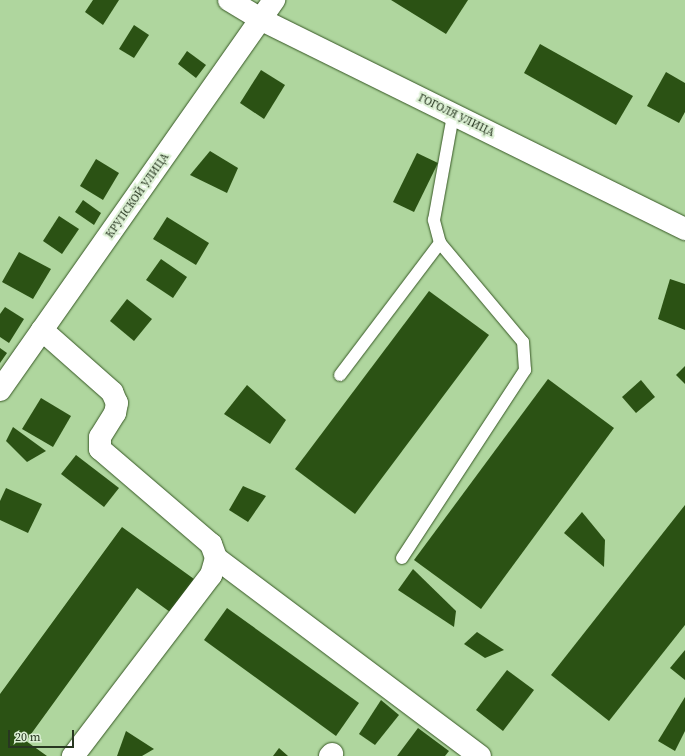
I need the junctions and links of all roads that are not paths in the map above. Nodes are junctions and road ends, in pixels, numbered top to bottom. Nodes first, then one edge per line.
1 (229, 0) edge
2 (274, 0) edge
3 (262, 20) junction
4 (453, 115) junction
5 (685, 229) edge
6 (440, 244) junction
7 (42, 330) junction
8 (340, 375) dead end
9 (0, 390) edge
10 (216, 558) junction
11 (402, 558) dead end
12 (73, 756) edge
13 (480, 756) edge

1 - 3 street, ГОГОЛЯ УЛИЦА
2 - 3 street, КРУПСКОЙ УЛИЦА
3 - 4 street, ГОГОЛЯ УЛИЦА
3 - 7 street, КРУПСКОЙ УЛИЦА
4 - 5 street, ГОГОЛЯ УЛИЦА
4 - 6 lane
6 - 8 lane
6 - 11 lane
7 - 9 street, КРУПСКОЙ УЛИЦА
7 - 10 street
10 - 12 street
10 - 13 street

